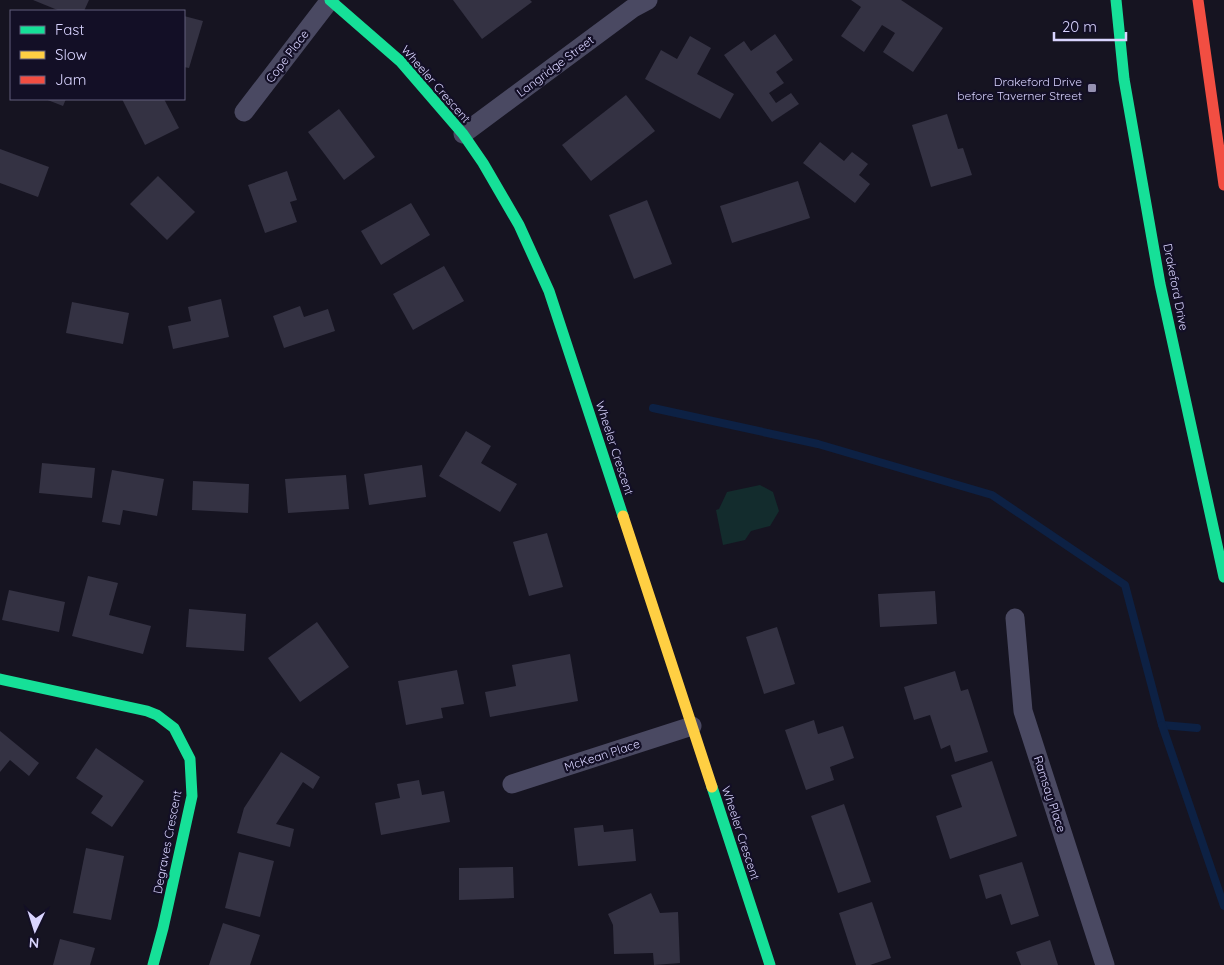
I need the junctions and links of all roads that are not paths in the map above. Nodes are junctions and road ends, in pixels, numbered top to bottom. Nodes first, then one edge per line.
1 (330, 0) edge
2 (648, 0) edge
3 (1116, 0) edge
4 (1198, 0) edge
5 (244, 112) dead end
6 (463, 134) junction
7 (1224, 185) edge
8 (1224, 577) edge
9 (1015, 618) dead end
10 (0, 679) edge
11 (692, 726) junction
12 (512, 784) dead end
13 (153, 965) edge
14 (770, 965) edge
15 (1105, 965) edge

1 - 5 street, Cope Place
1 - 6 main road, Wheeler Crescent
2 - 6 street, Langridge Street
3 - 8 main road, Drakeford Drive
4 - 7 main road
6 - 11 main road, Wheeler Crescent
9 - 15 street, Ramsay Place
10 - 13 main road, Degraves Crescent
11 - 12 street, McKean Place
11 - 14 main road, Wheeler Crescent

